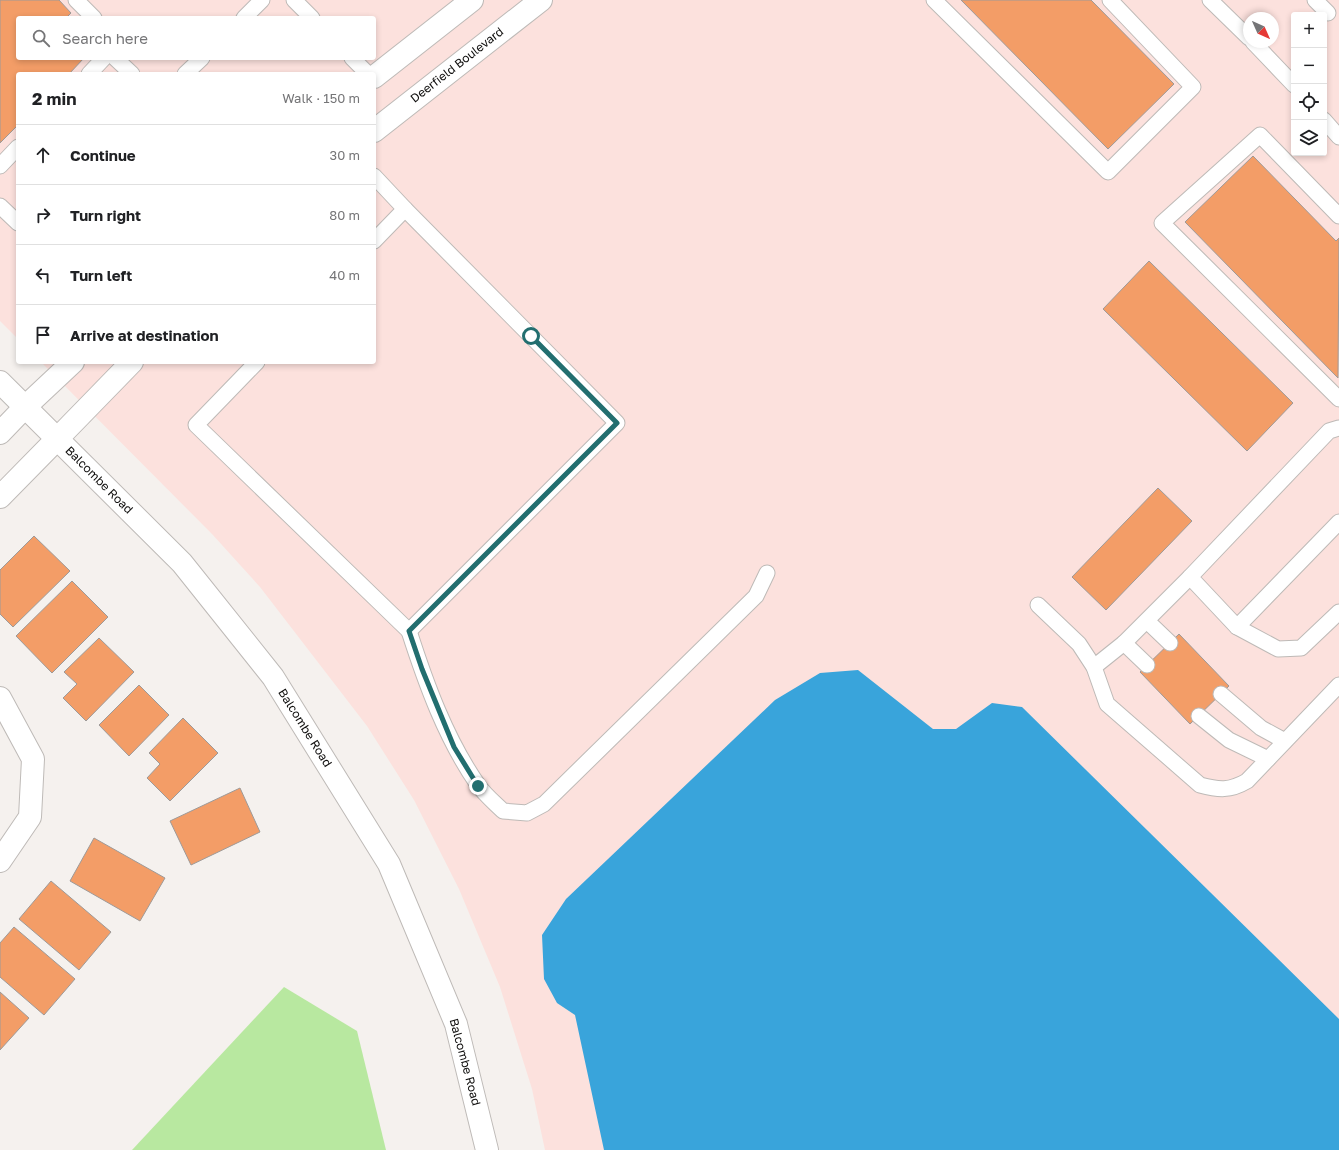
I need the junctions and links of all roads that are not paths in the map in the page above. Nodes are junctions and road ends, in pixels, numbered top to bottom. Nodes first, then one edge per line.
1 (76, 0) edge
2 (262, 0) edge
3 (294, 0) edge
4 (472, 0) edge
5 (540, 0) edge
6 (934, 0) edge
7 (1110, 0) edge
8 (1210, 0) edge
9 (1315, 0) edge
10 (1328, 13) dead end
11 (92, 16) edge
12 (246, 16) edge
13 (310, 16) edge
14 (1243, 32) edge
15 (1260, 48) edge
16 (102, 60) edge
17 (117, 60) edge
18 (200, 60) edge
19 (354, 60) edge
20 (91, 72) edge
21 (130, 72) edge
22 (187, 72) edge
23 (366, 72) edge
24 (376, 75) edge
25 (1293, 84) edge
26 (1327, 123) edge
27 (376, 129) edge
28 (1339, 137) edge
29 (16, 149) edge
30 (0, 166) edge
31 (376, 178) edge
32 (0, 206) edge
33 (404, 210) junction
34 (1339, 216) edge
35 (16, 221) edge
36 (376, 239) edge
37 (71, 364) edge
38 (130, 364) edge
39 (255, 364) edge
40 (0, 382) edge
41 (1339, 399) edge
42 (26, 407) junction
43 (1339, 428) edge
44 (0, 433) edge
45 (58, 439) junction
46 (0, 497) edge
47 (1339, 522) edge
48 (767, 573) dead end
49 (1190, 577) junction
50 (1038, 605) dead end
51 (1339, 612) edge
52 (1147, 621) junction
53 (1238, 627) junction
54 (409, 631) junction
55 (1124, 643) junction
56 (1170, 643) dead end
57 (1147, 665) dead end
58 (1094, 667) junction
59 (1339, 685) edge
60 (1222, 694) dead end
61 (0, 698) edge
62 (1199, 716) dead end
63 (1285, 741) junction
64 (1268, 758) junction
65 (0, 861) edge
66 (487, 1150) edge

1 - 11 lane
2 - 12 lane
3 - 13 lane
4 - 24 street
5 - 27 street, Deerfield Boulevard
6 - 7 lane
8 - 14 lane
9 - 10 lane
15 - 25 lane
16 - 20 lane
17 - 21 lane
18 - 22 lane
19 - 23 lane
26 - 28 lane
29 - 30 lane
31 - 33 lane
32 - 35 lane
33 - 36 lane
33 - 54 lane
34 - 41 lane
37 - 42 street
38 - 45 street
39 - 54 lane
40 - 42 street, Balcombe Road
42 - 44 street
42 - 45 street, Balcombe Road
43 - 49 lane
45 - 46 street
45 - 66 street, Balcombe Road
47 - 53 lane
48 - 54 lane
49 - 52 lane
49 - 53 lane
50 - 58 lane
51 - 53 lane
52 - 55 lane
52 - 56 lane
55 - 57 lane
55 - 58 lane
58 - 64 lane
59 - 63 lane
60 - 63 lane
61 - 65 street
62 - 64 lane
63 - 64 lane

